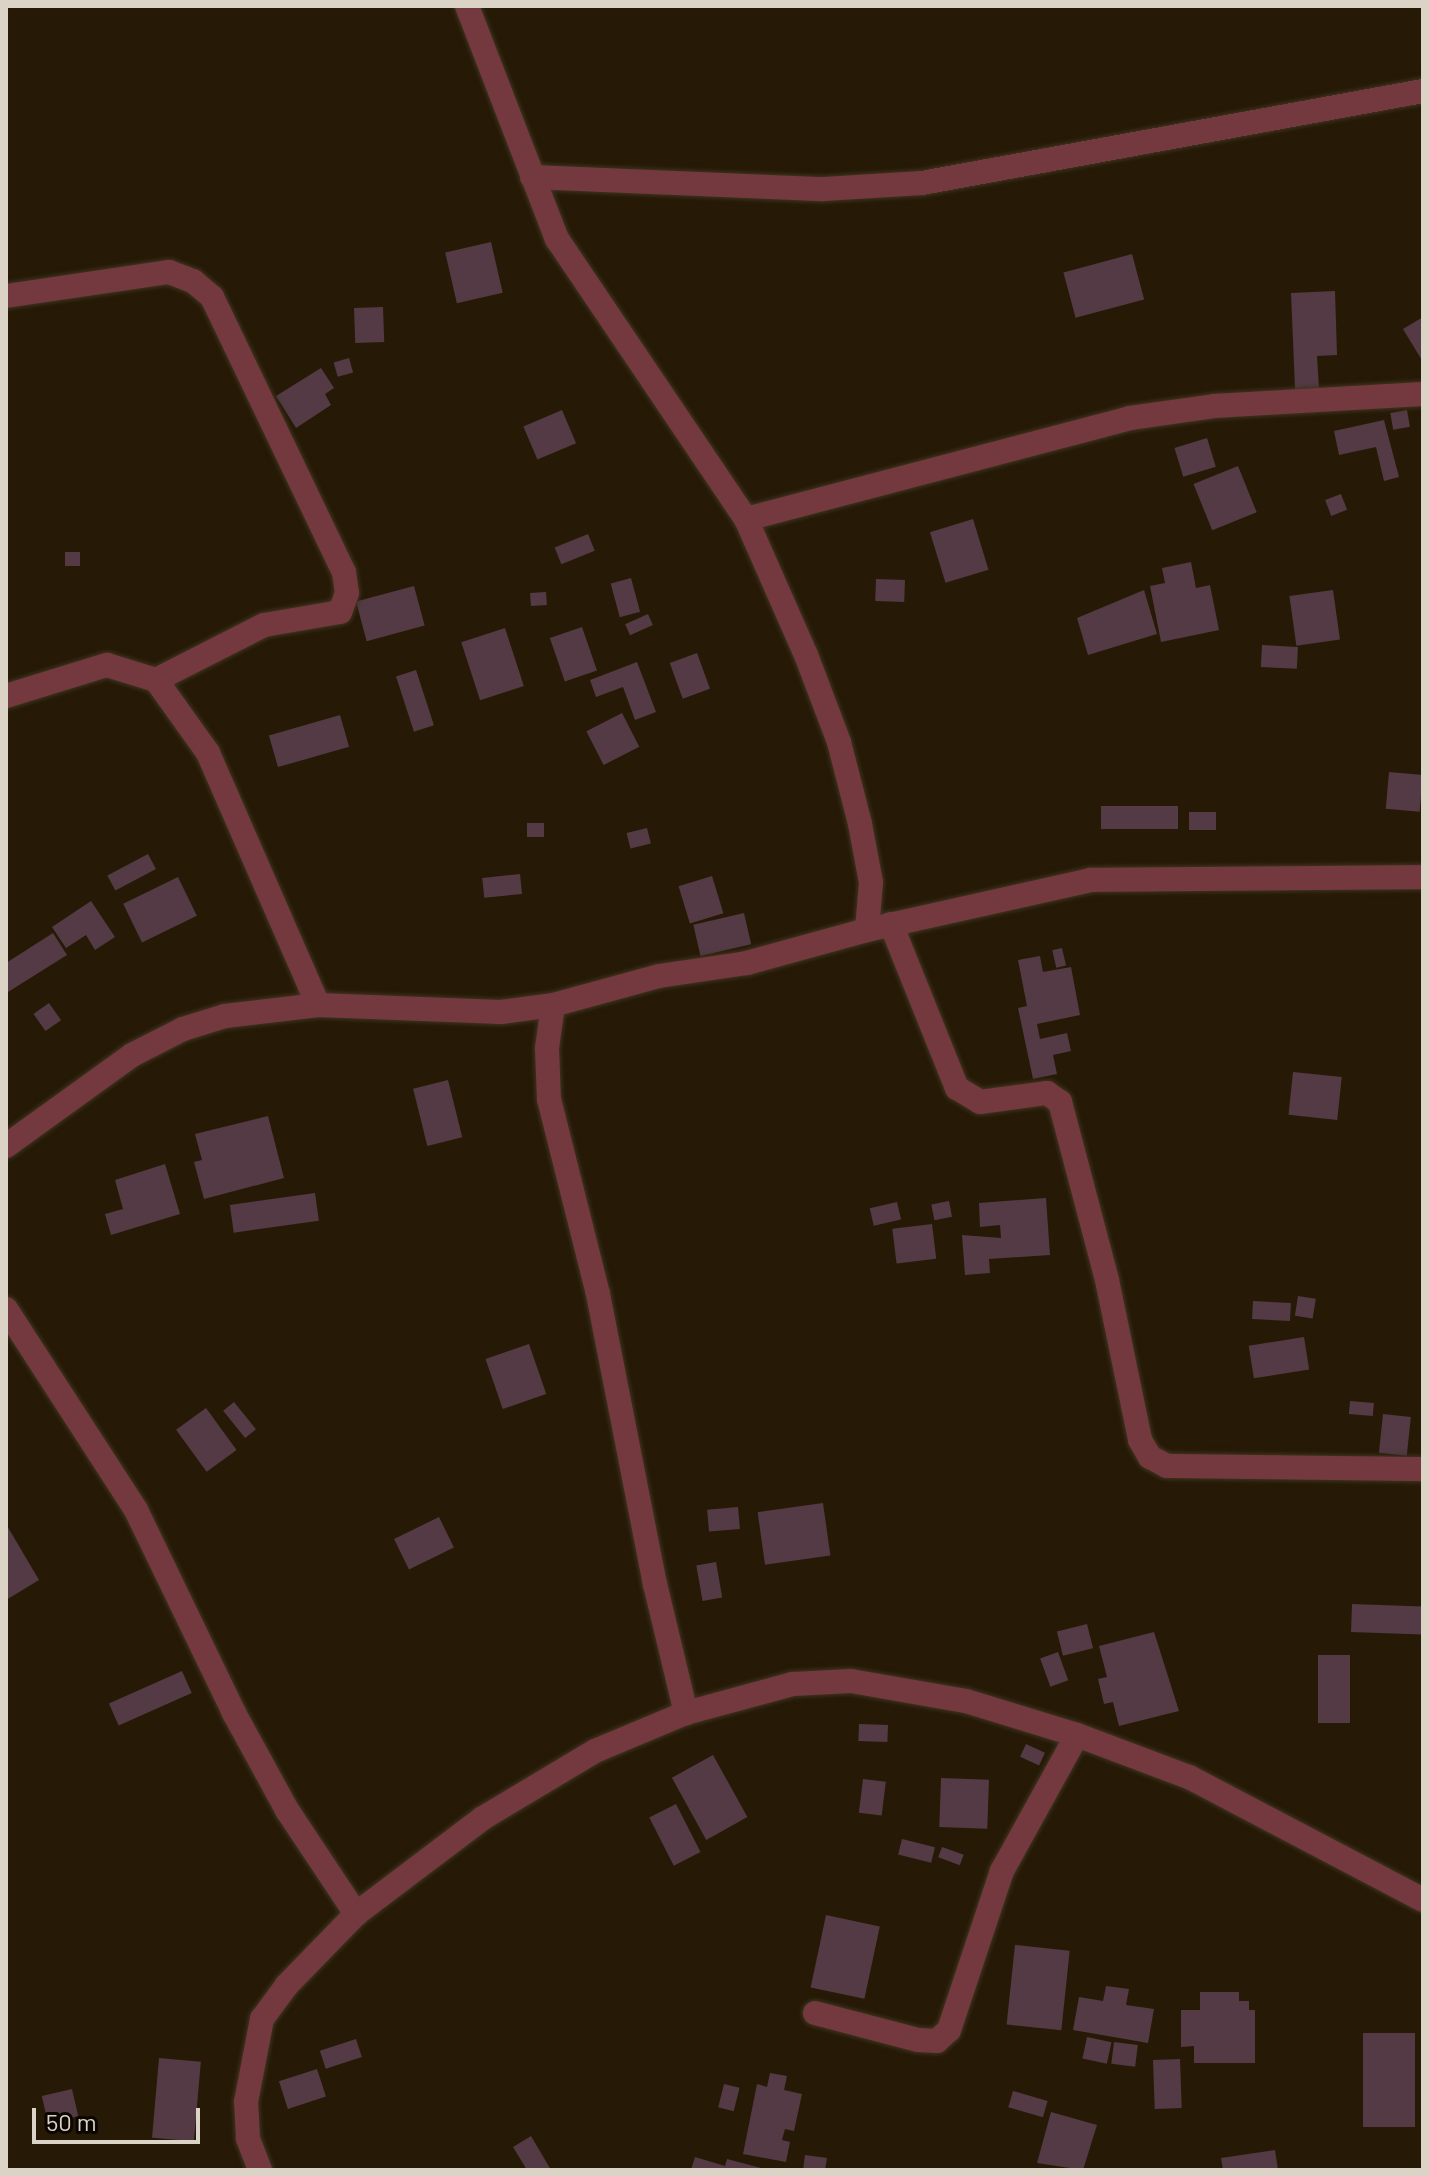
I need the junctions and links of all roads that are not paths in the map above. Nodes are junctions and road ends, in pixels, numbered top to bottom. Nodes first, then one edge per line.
1 (467, 6) edge
2 (1423, 91) edge
3 (532, 177) junction
4 (6, 296) edge
5 (1423, 394) edge
6 (746, 519) junction
7 (156, 680) junction
8 (6, 696) edge
9 (1423, 877) edge
10 (891, 924) junction
11 (867, 930) junction
12 (318, 1005) junction
13 (553, 1005) junction
14 (6, 1146) edge
15 (6, 1309) edge
16 (1423, 1469) edge
17 (686, 1713) junction
18 (1077, 1735) junction
19 (1423, 1900) edge
20 (356, 1914) junction
21 (815, 2013) dead end
22 (260, 2170) edge

1 - 3 street
2 - 3 street
3 - 6 street
4 - 7 street
5 - 6 street
6 - 11 street
7 - 8 street
7 - 12 street
9 - 10 street
10 - 11 street
10 - 16 street
11 - 13 street
12 - 13 street
12 - 14 street
13 - 17 street
15 - 20 street
17 - 18 street
17 - 20 street
18 - 19 street
18 - 21 street
20 - 22 street

